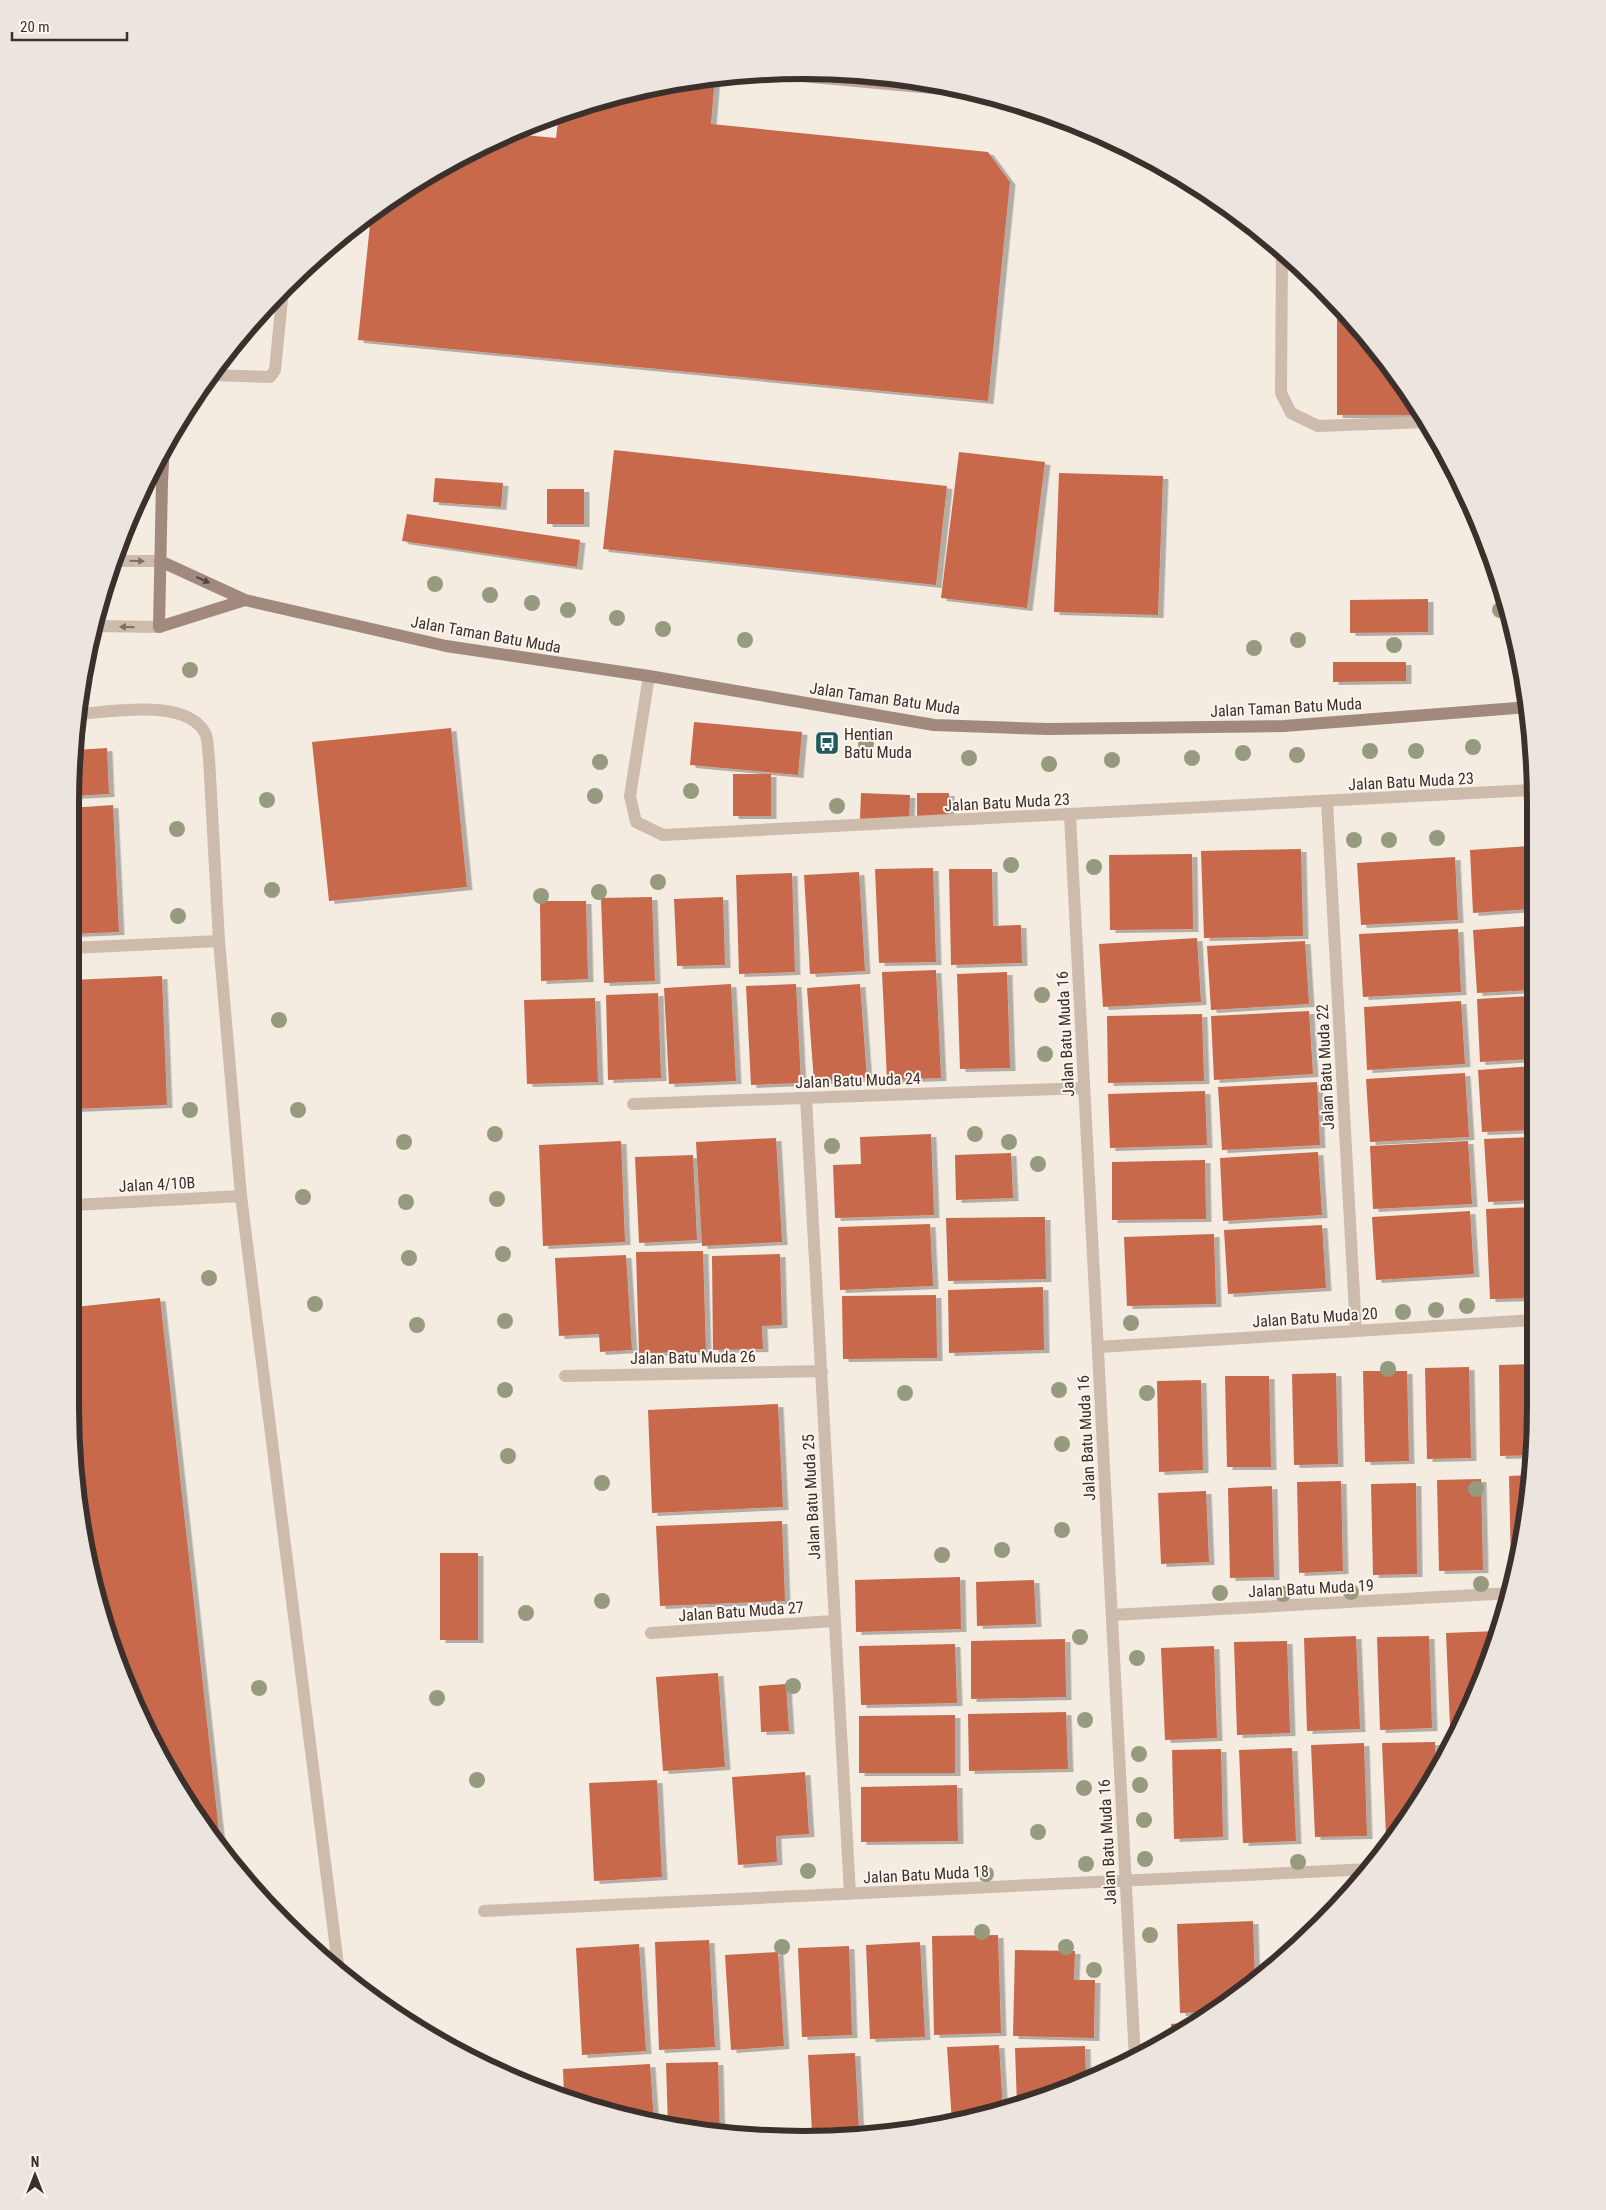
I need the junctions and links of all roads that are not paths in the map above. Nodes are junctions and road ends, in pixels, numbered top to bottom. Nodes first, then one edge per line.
1 (1282, 259) edge
2 (282, 300) edge
3 (219, 375) edge
4 (1418, 422) edge
5 (163, 464) edge
6 (120, 561) edge
7 (160, 562) junction
8 (245, 600) junction
9 (101, 626) edge
10 (159, 628) junction
11 (649, 676) junction
12 (1521, 708) edge
13 (84, 714) edge
14 (1527, 790) edge
15 (1327, 802) junction
16 (1070, 816) junction
17 (219, 941) junction
18 (79, 948) edge
19 (1084, 1088) junction
20 (806, 1098) junction
21 (634, 1104) dead end
22 (242, 1196) junction
23 (79, 1205) edge
24 (1527, 1320) edge
25 (1356, 1331) junction
26 (1098, 1346) junction
27 (822, 1371) junction
28 (565, 1376) dead end
29 (1503, 1593) edge
30 (1112, 1615) junction
31 (833, 1621) junction
32 (651, 1633) dead end
33 (1361, 1869) edge
34 (1126, 1881) junction
35 (850, 1894) junction
36 (484, 1910) dead end
37 (338, 1962) edge
38 (1135, 2051) edge

1 - 4 street
2 - 3 street
5 - 7 street
6 -> 7 street
7 -> 8 street, Jalan Taman Batu Muda
7 - 10 street
8 - 10 street
8 - 11 street, Jalan Taman Batu Muda
10 -> 9 street
11 - 12 street, Jalan Taman Batu Muda
11 - 16 street, Jalan Batu Muda 23
13 - 17 street
14 - 15 street, Jalan Batu Muda 23
15 - 16 street, Jalan Batu Muda 23
15 - 25 street, Jalan Batu Muda 22
16 - 19 street, Jalan Batu Muda 16
17 - 18 street
17 - 22 street
19 - 20 street, Jalan Batu Muda 24
19 - 26 street, Jalan Batu Muda 16
20 - 21 street, Jalan Batu Muda 24
20 - 27 street, Jalan Batu Muda 25
22 - 23 street, Jalan 4/10B
22 - 37 street
24 - 25 street, Jalan Batu Muda 20
25 - 26 street, Jalan Batu Muda 20
26 - 30 street, Jalan Batu Muda 16
27 - 28 street, Jalan Batu Muda 26
27 - 31 street, Jalan Batu Muda 25
29 - 30 street, Jalan Batu Muda 19
30 - 34 street, Jalan Batu Muda 16
31 - 32 street, Jalan Batu Muda 27
31 - 35 street, Jalan Batu Muda 25
33 - 34 street, Jalan Batu Muda 18
34 - 35 street, Jalan Batu Muda 18
34 - 38 street, Jalan Batu Muda 16
35 - 36 street, Jalan Batu Muda 18

